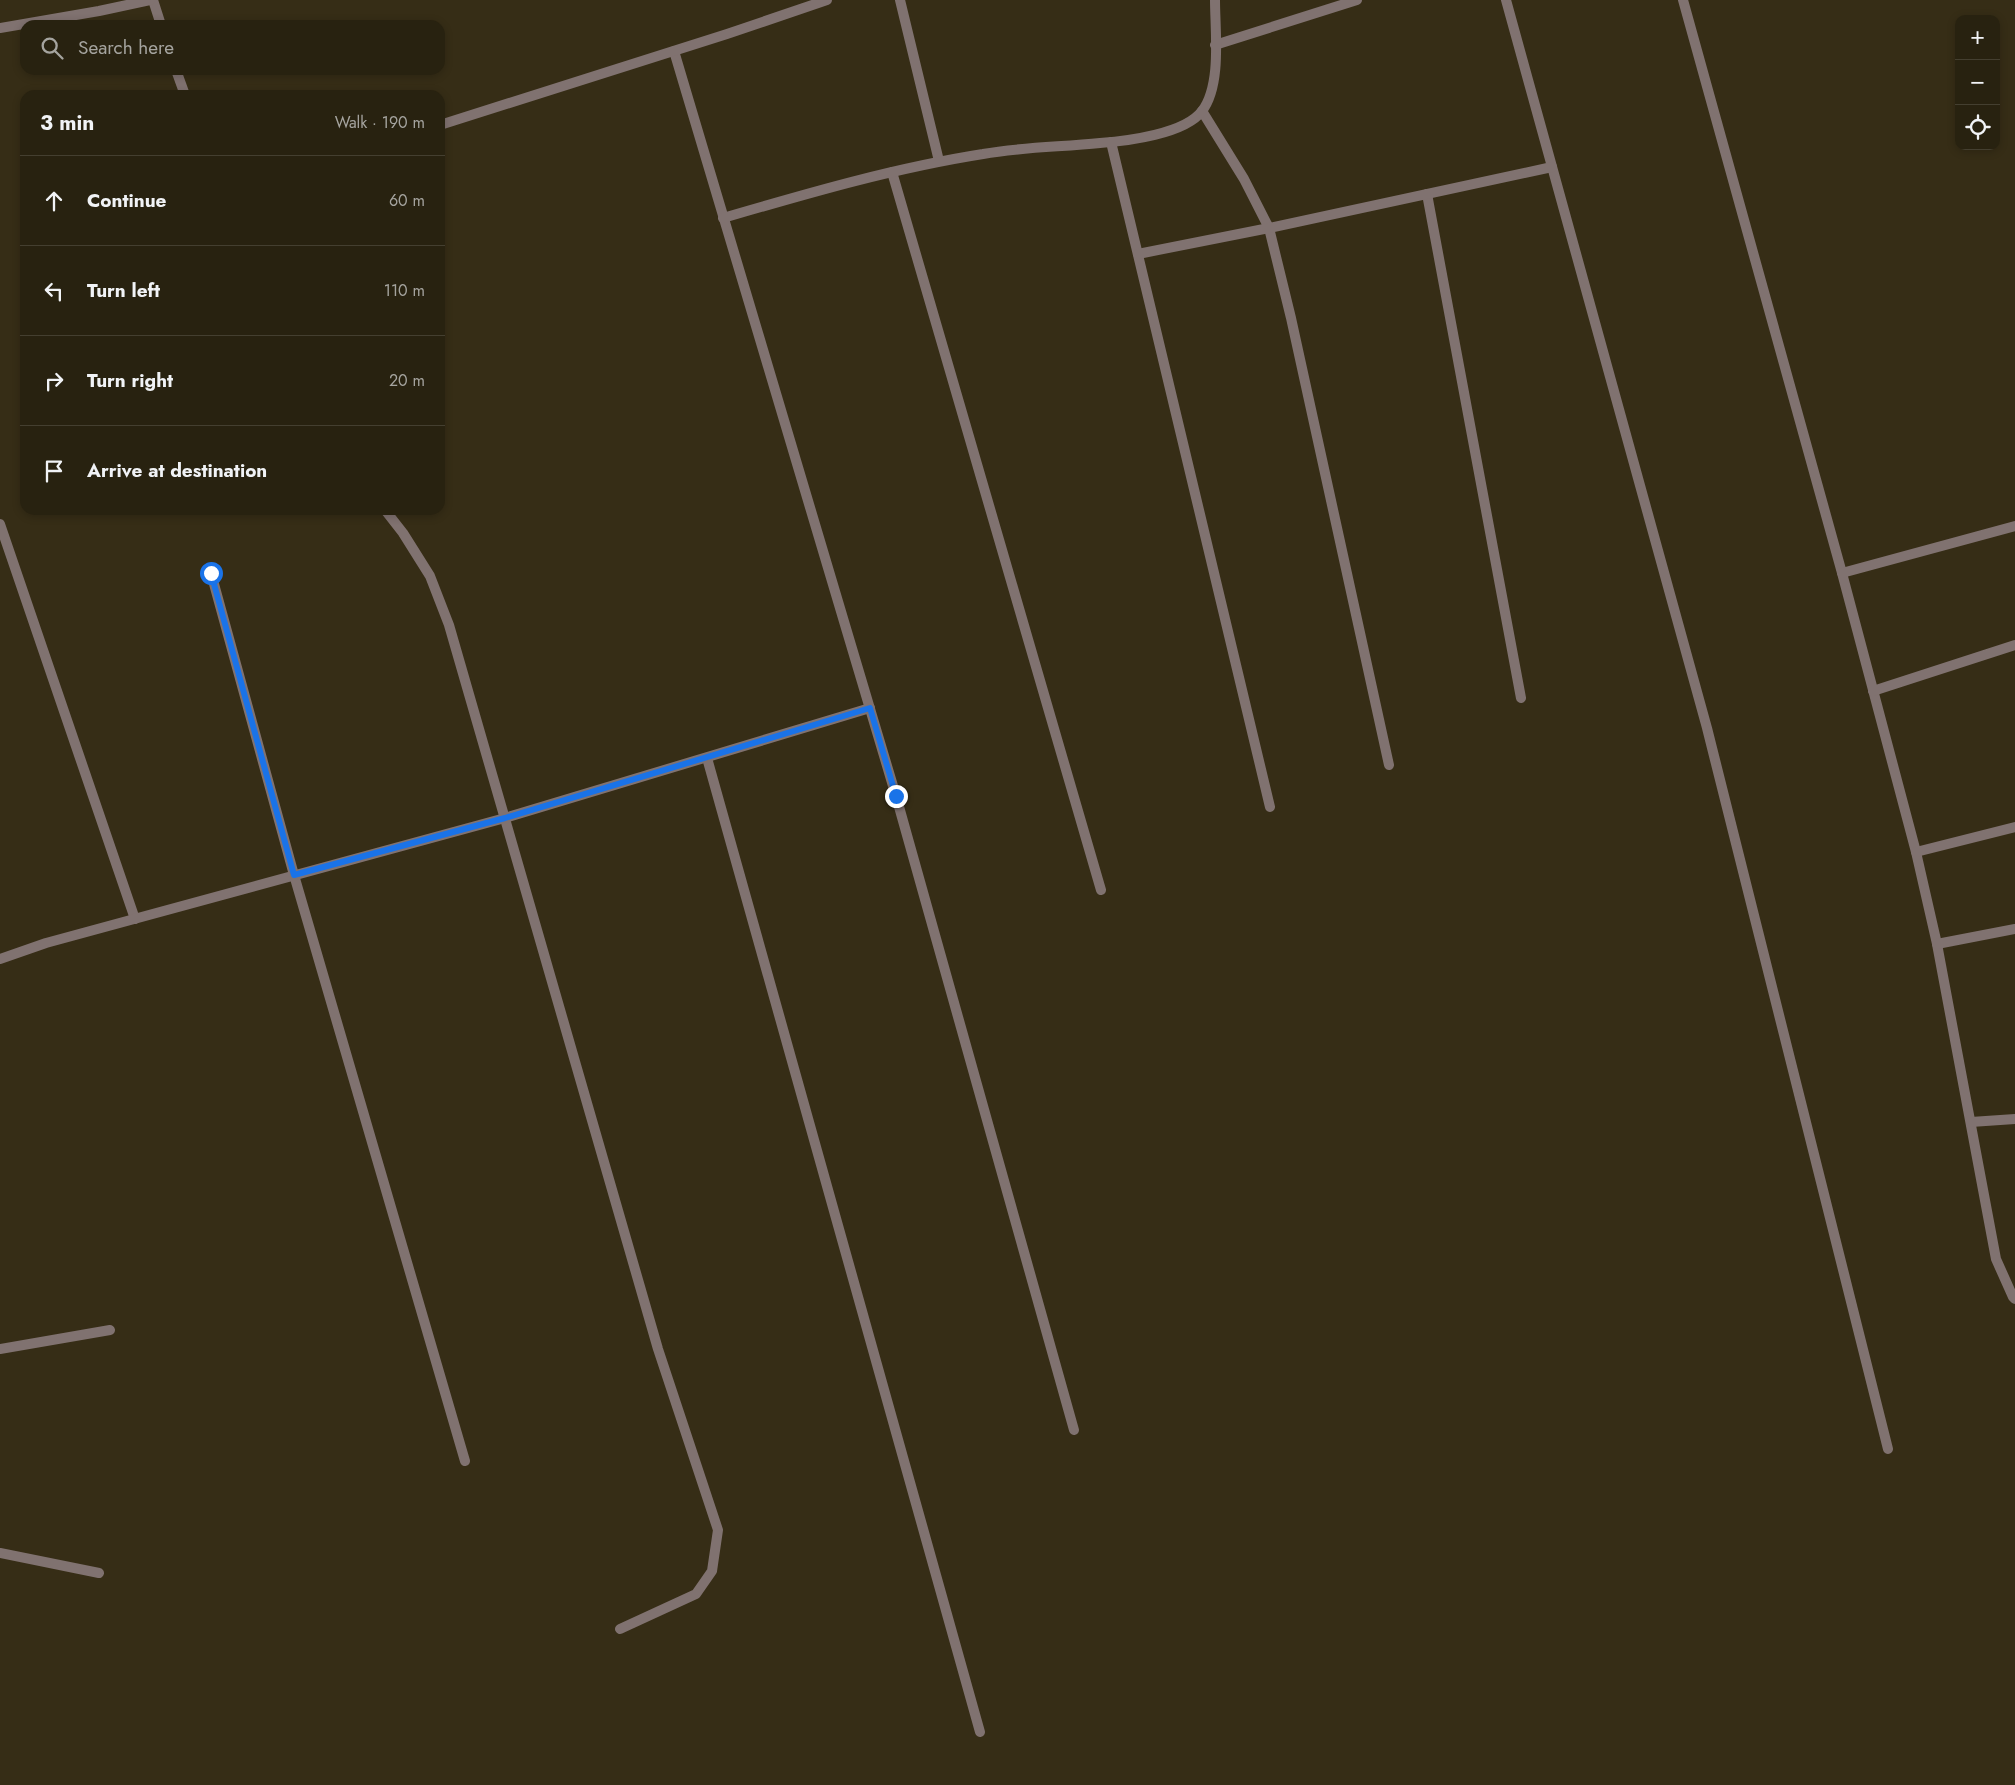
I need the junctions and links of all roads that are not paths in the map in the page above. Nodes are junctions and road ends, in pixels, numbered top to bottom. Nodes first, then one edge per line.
1 (151, 0) edge
2 (827, 0) edge
3 (900, 0) edge
4 (1215, 0) edge
5 (1357, 0) edge
6 (1506, 0) edge
7 (1683, 0) edge
8 (47, 20) edge
9 (159, 20) edge
10 (20, 25) edge
11 (0, 28) edge
12 (1215, 45) junction
13 (674, 51) junction
14 (178, 75) edge
15 (183, 90) edge
16 (1202, 111) junction
17 (445, 124) edge
18 (1111, 142) junction
19 (939, 161) junction
20 (1552, 168) junction
21 (892, 172) junction
22 (1427, 194) junction
23 (723, 218) junction
24 (1269, 228) junction
25 (1138, 254) junction
26 (389, 515) edge
27 (0, 524) edge
28 (2015, 526) edge
29 (211, 573) dead end
30 (1842, 573) junction
31 (2015, 645) edge
32 (1873, 691) junction
33 (1521, 698) dead end
34 (870, 708) junction
35 (707, 758) junction
36 (1389, 764) dead end
37 (1270, 807) dead end
38 (505, 818) junction
39 (2015, 827) edge
40 (1916, 852) junction
41 (294, 875) junction
42 (1101, 890) dead end
43 (135, 919) junction
44 (2015, 929) edge
45 (1937, 944) junction
46 (0, 959) edge
47 (2015, 1119) edge
48 (1971, 1122) junction
49 (2015, 1299) edge
50 (110, 1330) dead end
51 (0, 1349) edge
52 (1074, 1430) dead end
53 (1888, 1449) dead end
54 (465, 1461) dead end
55 (0, 1553) edge
56 (99, 1573) dead end
57 (620, 1629) dead end
58 (980, 1732) dead end

1 - 8 street
1 - 9 street
2 - 13 street
3 - 19 street
4 - 12 street
5 - 12 street
6 - 20 street
7 - 30 street
10 - 11 street
12 - 16 street
13 - 17 street
13 - 23 street
14 - 15 street
16 - 18 street
16 - 24 street
18 - 19 street
18 - 25 street
19 - 21 street
20 - 22 street
20 - 53 street
21 - 23 street
21 - 42 street
22 - 24 street
22 - 33 street
23 - 34 street
24 - 25 street
24 - 36 street
25 - 37 street
26 - 38 street
27 - 43 street
28 - 30 street
29 - 41 street
30 - 32 street
31 - 32 street
32 - 40 street
34 - 35 street
34 - 52 street
35 - 38 street
35 - 58 street
38 - 41 street
38 - 57 street
39 - 40 street
40 - 45 street
41 - 43 street
41 - 54 street
43 - 46 street
44 - 45 street
45 - 48 street
47 - 48 street
48 - 49 street
50 - 51 street
55 - 56 street

